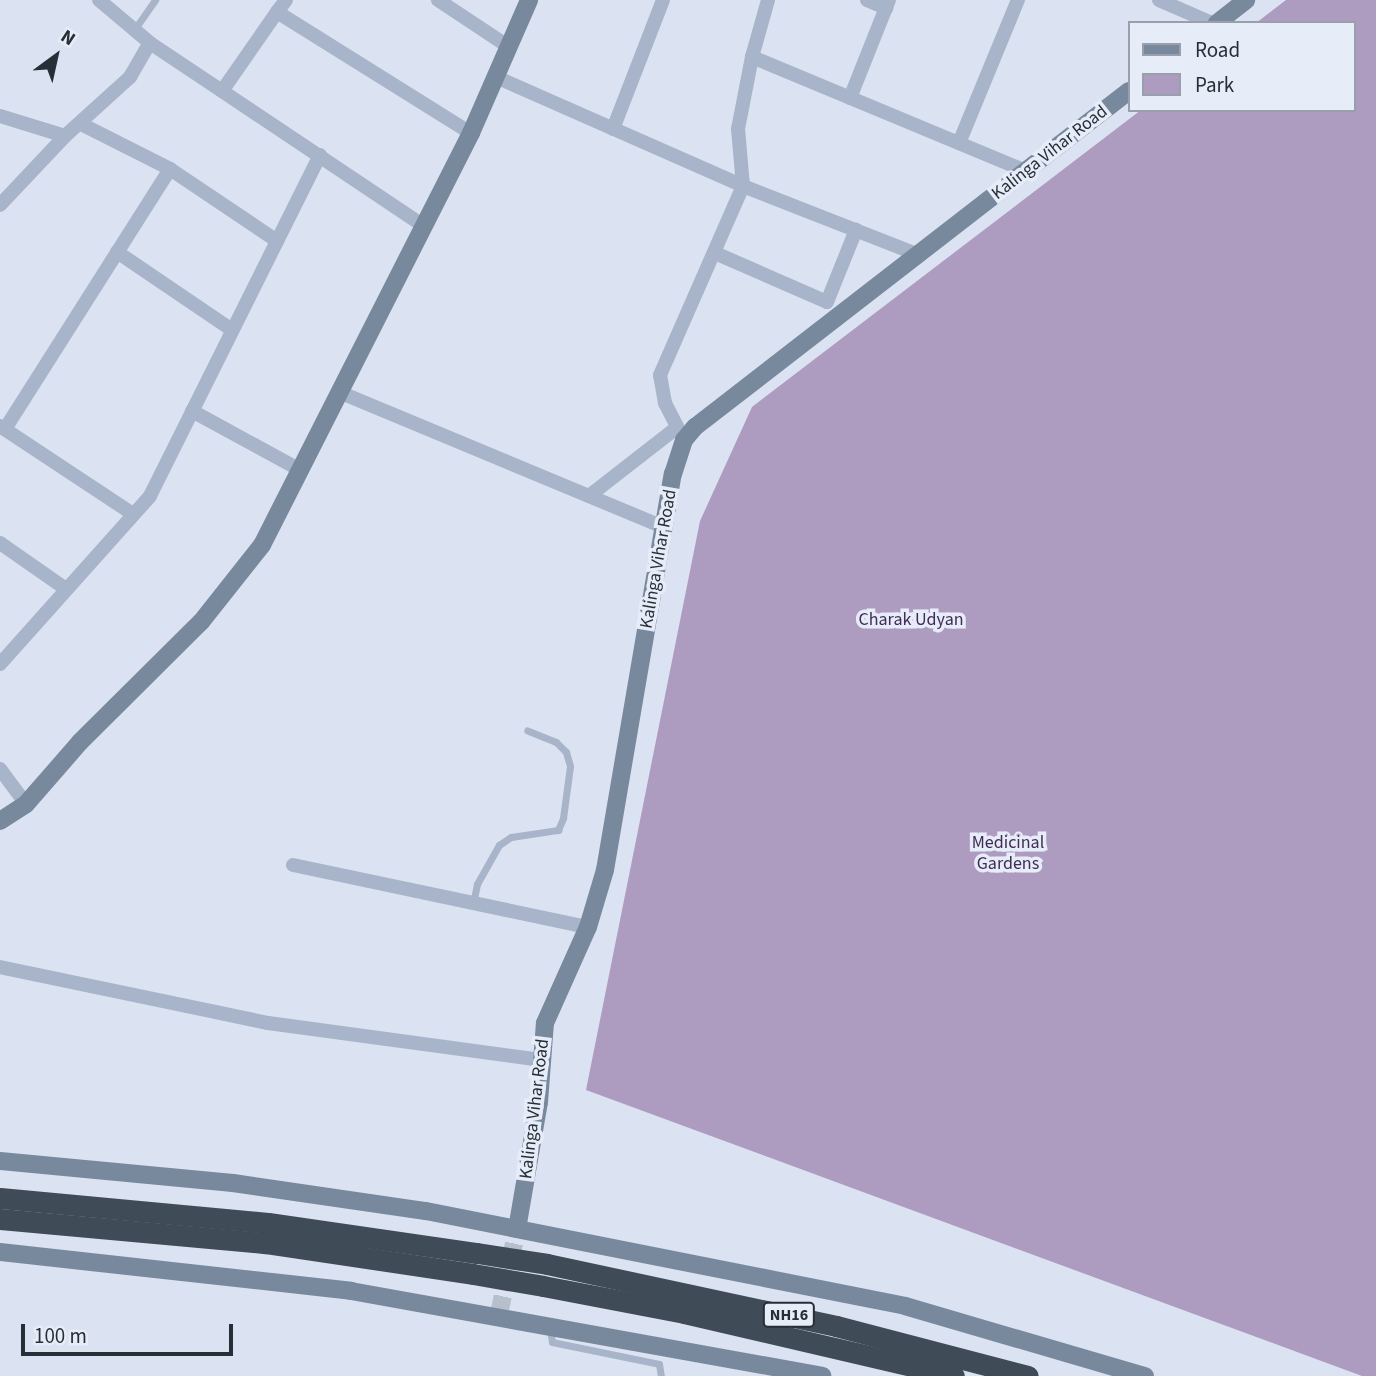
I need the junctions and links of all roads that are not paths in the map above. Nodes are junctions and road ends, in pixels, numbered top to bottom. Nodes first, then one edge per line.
1 (99, 0) edge
2 (155, 0) edge
3 (438, 0) edge
4 (529, 0) edge
5 (663, 0) edge
6 (768, 0) edge
7 (867, 0) edge
8 (1018, 0) edge
9 (1159, 0) edge
10 (1246, 0) edge
11 (888, 4) edge
12 (282, 6) edge
13 (1210, 21) edge
14 (1218, 21) edge
15 (134, 30) junction
16 (150, 43) junction
17 (509, 47) junction
18 (752, 57) junction
19 (496, 77) junction
20 (222, 91) junction
21 (1128, 92) edge
22 (850, 98) junction
23 (0, 116) edge
24 (81, 124) junction
25 (613, 129) junction
26 (471, 133) junction
27 (65, 136) junction
28 (959, 143) junction
29 (320, 155) junction
30 (170, 169) junction
31 (1026, 171) junction
32 (743, 186) junction
33 (0, 205) edge
34 (424, 226) junction
35 (856, 230) junction
36 (277, 241) junction
37 (117, 252) junction
38 (715, 253) junction
39 (919, 255) junction
40 (232, 330) junction
41 (339, 392) junction
42 (192, 411) junction
43 (2, 427) edge
44 (680, 434) junction
45 (300, 470) junction
46 (589, 496) junction
47 (134, 514) junction
48 (664, 527) junction
49 (0, 543) edge
50 (66, 589) junction
51 (1, 660) edge
52 (527, 730) dead end
53 (0, 769) edge
54 (26, 804) junction
55 (0, 821) edge
56 (293, 864) dead end
57 (473, 903) junction
58 (589, 927) junction
59 (0, 967) edge
60 (542, 1060) junction
61 (0, 1161) edge
62 (0, 1198) edge
63 (0, 1219) edge
64 (517, 1229) junction
65 (0, 1252) edge
66 (475, 1263) junction
67 (549, 1324) junction
68 (661, 1376) edge
69 (822, 1376) edge
70 (954, 1376) edge
71 (1028, 1376) edge
72 (1145, 1376) edge

1 - 15 street
2 - 15 lane
3 - 17 street
4 - 17 street
5 - 25 street
6 - 18 street
7 - 11 street
8 - 28 street
9 - 13 street
10 - 14 street
11 - 22 street
12 - 20 street
12 - 26 street
15 - 16 street
16 - 20 street
16 - 24 street
17 - 19 street
18 - 22 street
18 - 32 street
19 - 25 street
19 - 26 street
20 - 29 street
21 - 31 street, Kalinga Vihar Road
22 - 28 street
23 - 27 street
24 - 27 street
24 - 30 street
25 - 32 street
26 - 34 street
27 - 33 street
28 - 31 street
29 - 34 street
29 - 36 street
30 - 36 street
30 - 37 street
31 - 39 street, Kalinga Vihar Road
32 - 35 street
32 - 38 street
34 - 41 street
35 - 38 street
35 - 39 street
36 - 40 street
37 - 40 street
37 - 43 street
38 - 44 street
39 - 44 street, Kalinga Vihar Road
40 - 42 street
41 - 45 street
41 - 46 street
42 - 45 street
42 - 47 street
43 - 47 street
44 - 46 street
44 - 48 street, Kalinga Vihar Road
45 - 54 street
46 - 48 street
47 - 50 street
48 - 58 street, Kalinga Vihar Road
49 - 50 street
50 - 51 street
52 - 57 lane
53 - 54 street
54 - 55 street
56 - 57 street
57 - 58 street
58 - 60 street, Kalinga Vihar Road
59 - 60 street
60 - 64 street, Kalinga Vihar Road
61 - 64 street
62 - 66 highway, NH16
63 - 66 highway, NH16
64 - 72 street
65 - 67 street
66 - 70 highway, NH16, bridge
66 - 71 highway, NH16, bridge
67 - 68 lane
67 - 69 street

